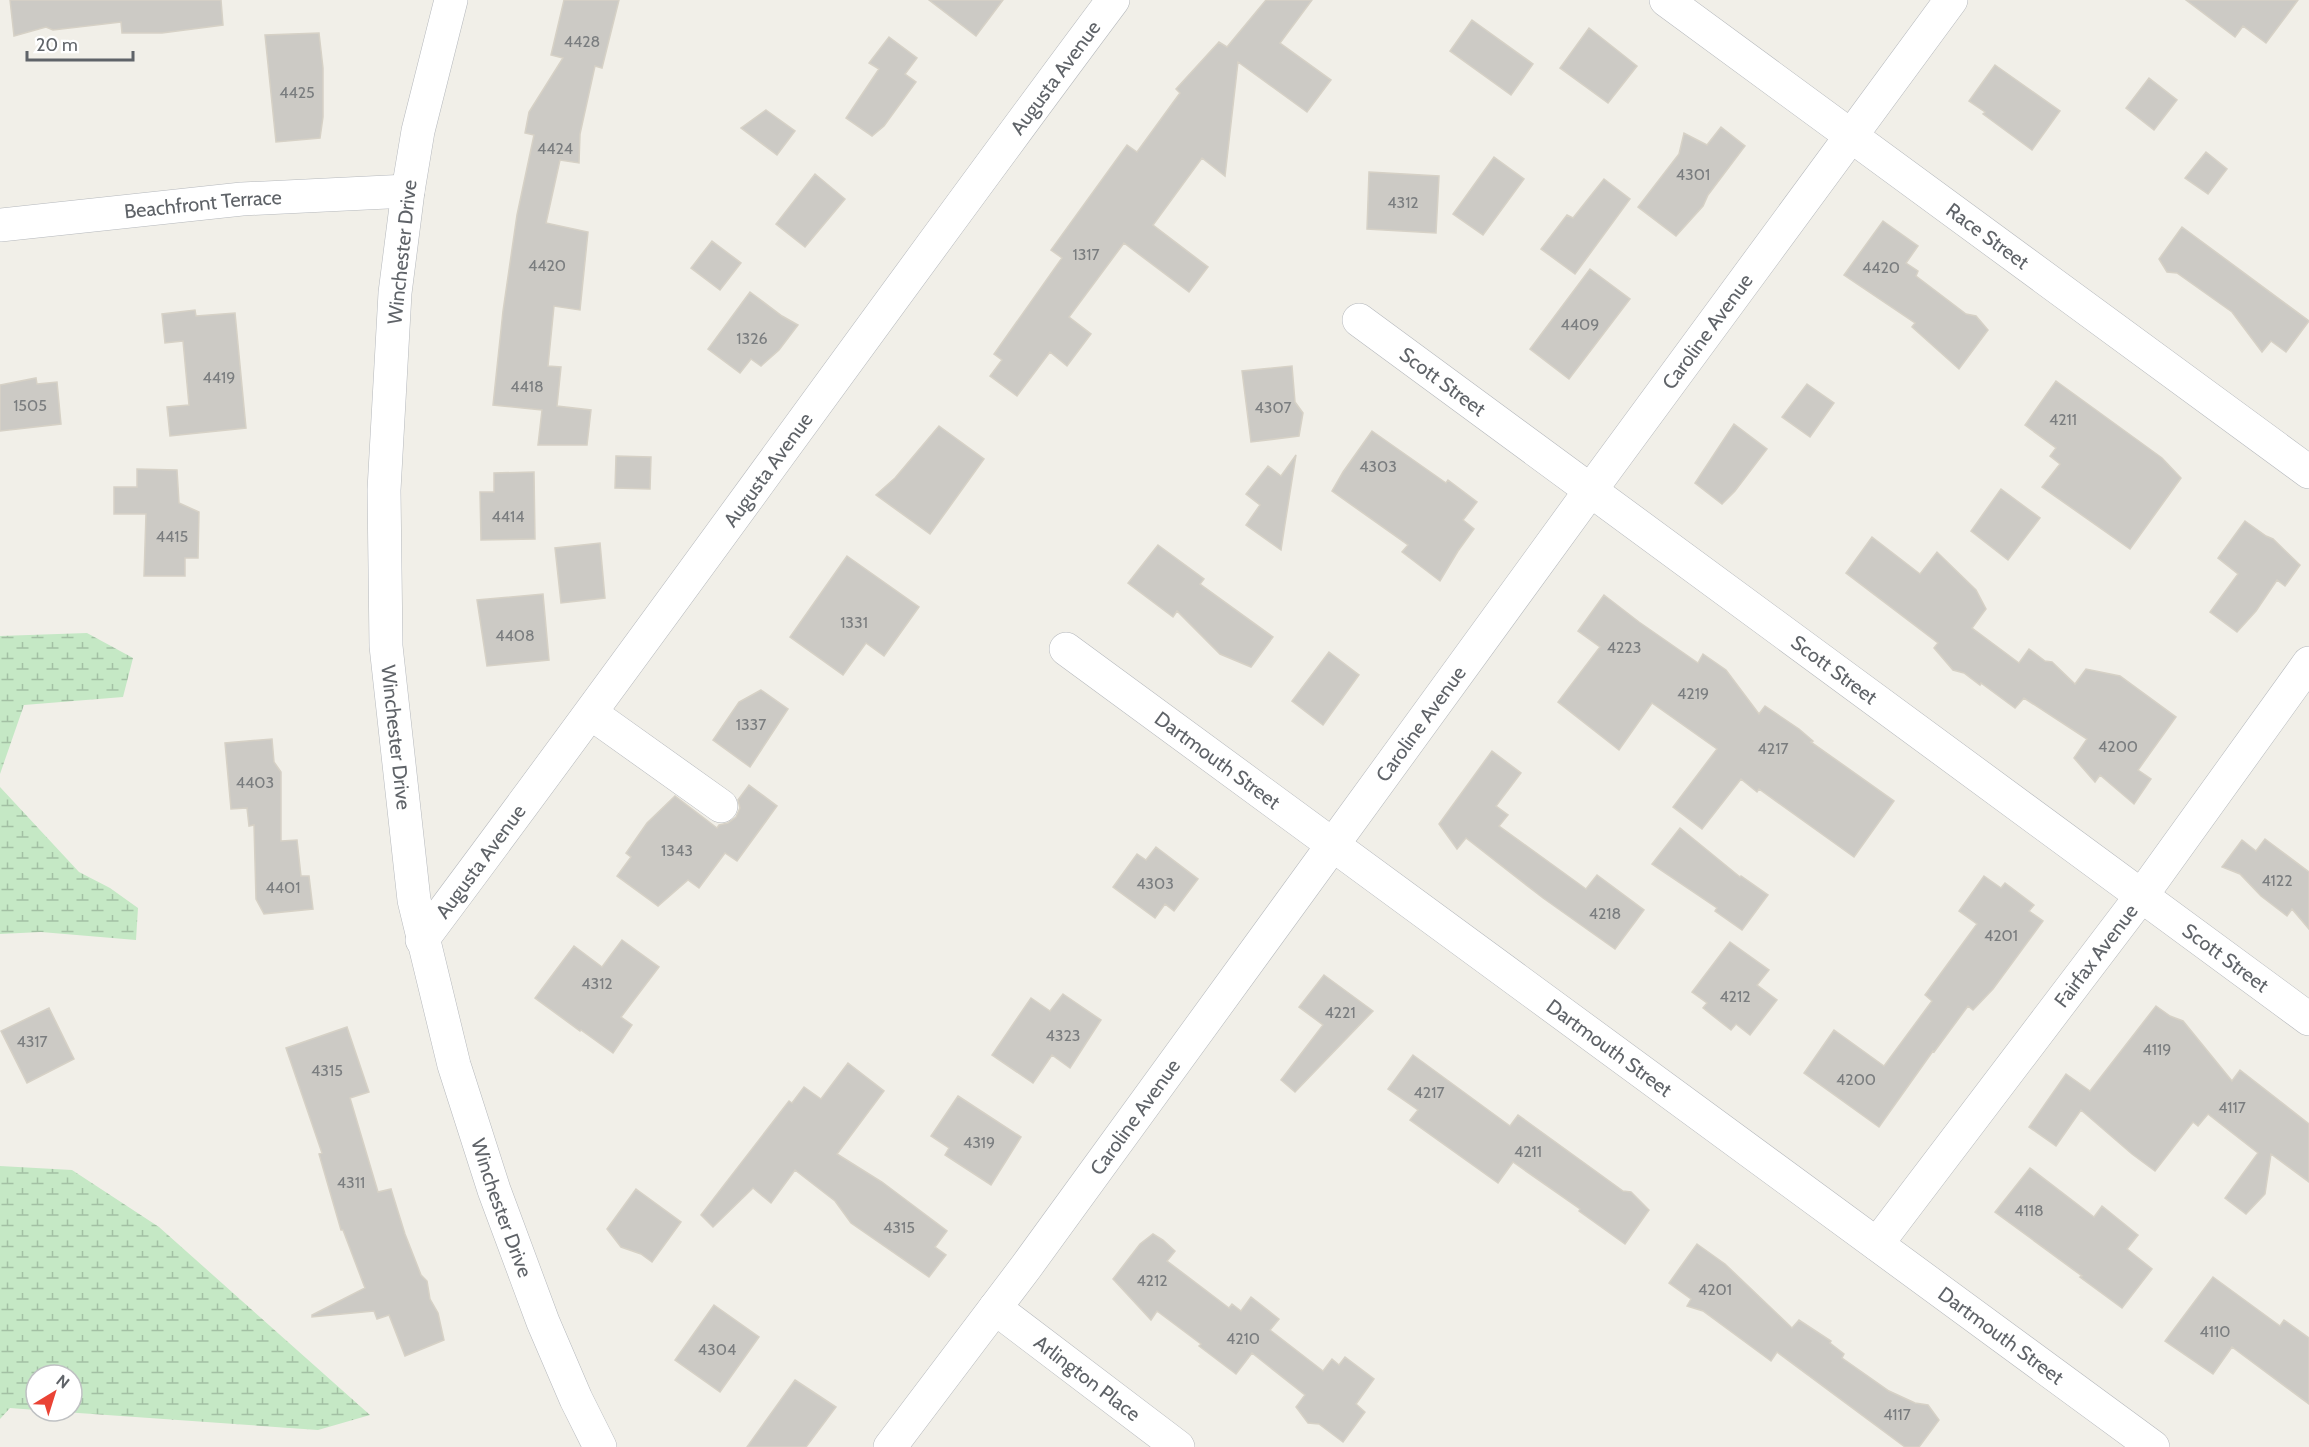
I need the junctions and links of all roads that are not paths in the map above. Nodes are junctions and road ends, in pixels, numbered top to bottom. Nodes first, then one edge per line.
1 (451, 0) edge
2 (1113, 0) edge
3 (1666, 0) edge
4 (1952, 0) edge
5 (1852, 136) junction
6 (408, 191) junction
7 (0, 225) edge
8 (1359, 320) dead end
9 (2309, 472) edge
10 (1590, 491) junction
11 (1065, 649) dead end
12 (2309, 663) edge
13 (592, 714) junction
14 (721, 806) dead end
15 (1333, 845) junction
16 (2142, 895) junction
17 (422, 940) junction
18 (2309, 1019) edge
19 (1877, 1244) junction
20 (995, 1308) junction
21 (600, 1447) edge
22 (890, 1447) edge
23 (1178, 1447) edge
24 (2153, 1447) edge

1 - 6 street, Winchester Drive
2 - 13 street, Augusta Avenue
3 - 5 street, Race Street
4 - 5 street, Caroline Avenue
5 - 9 street, Race Street
5 - 10 street, Caroline Avenue
6 - 7 street, Beachfront Terrace
6 - 17 street, Winchester Drive
8 - 10 street, Scott Street
10 - 15 street, Caroline Avenue
10 - 16 street, Scott Street
11 - 15 street, Dartmouth Street
12 - 16 street, Fairfax Avenue
13 - 14 street
13 - 17 street, Augusta Avenue
15 - 19 street, Dartmouth Street
15 - 20 street, Caroline Avenue
16 - 18 street, Scott Street
16 - 19 street, Fairfax Avenue
17 - 21 street, Winchester Drive
19 - 24 street, Dartmouth Street
20 - 22 street, Caroline Avenue
20 - 23 street, Arlington Place

